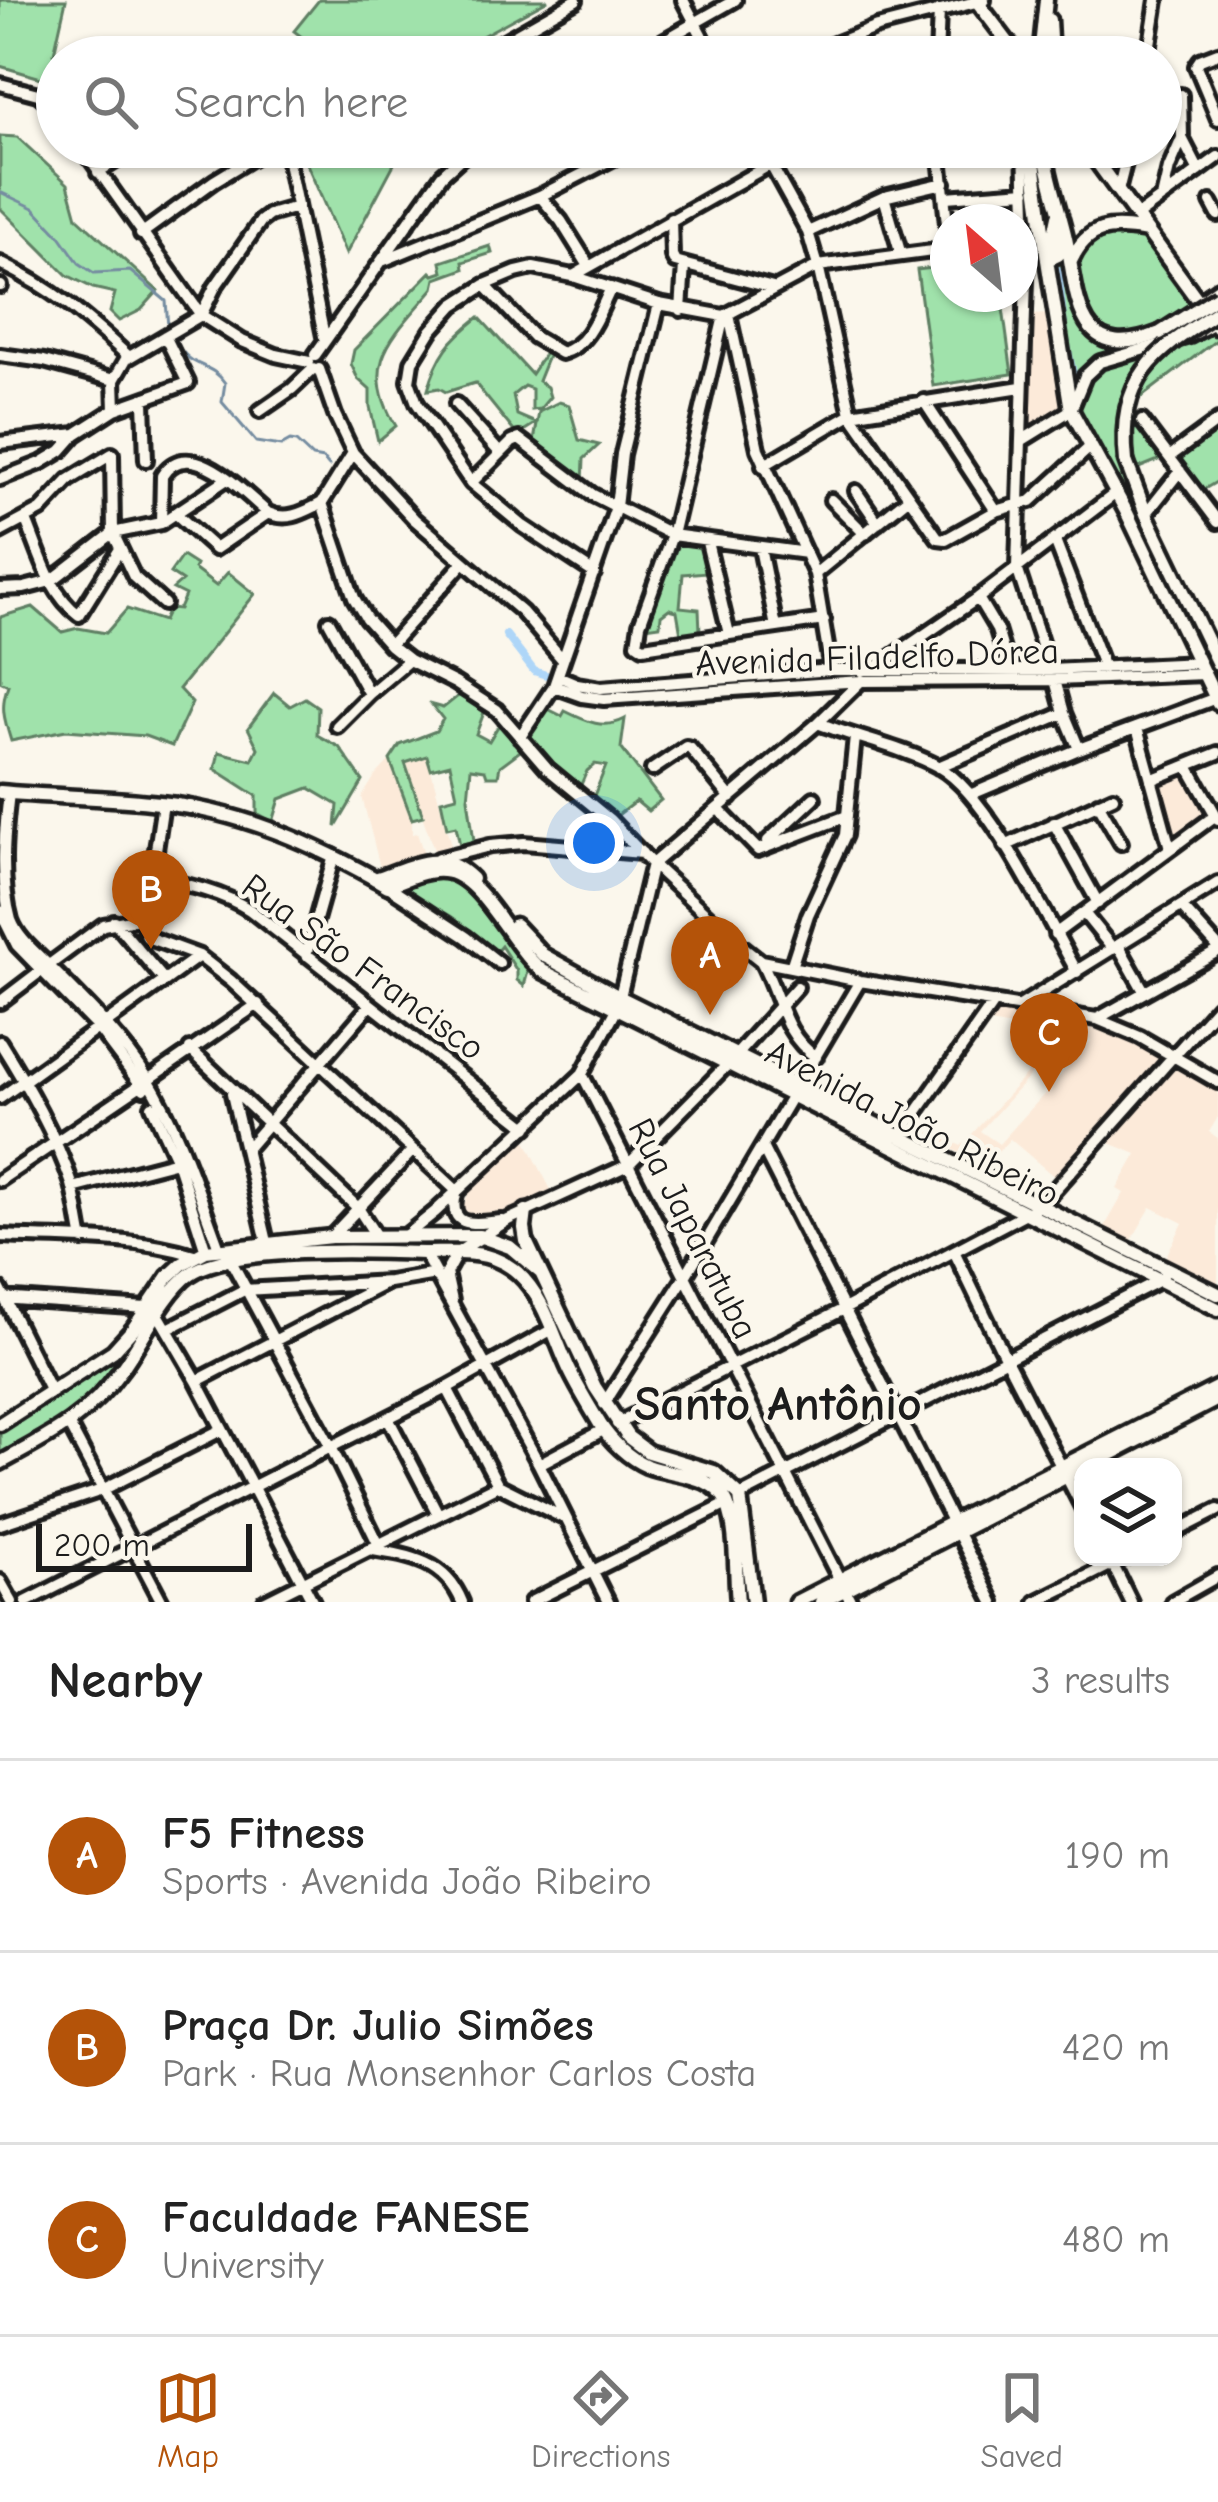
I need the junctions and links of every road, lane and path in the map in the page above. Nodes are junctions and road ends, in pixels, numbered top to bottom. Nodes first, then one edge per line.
1 (576, 0) edge
2 (683, 0) edge
3 (735, 0) edge
4 (1156, 0) edge
5 (979, 1) edge
6 (1046, 3) edge
7 (939, 11) junction
8 (696, 24) junction
9 (513, 36) edge
10 (674, 36) edge
11 (702, 36) edge
12 (850, 36) edge
13 (938, 36) edge
14 (1003, 36) edge
15 (1042, 36) edge
16 (1051, 36) edge
17 (1151, 36) edge
18 (1218, 53) edge
19 (0, 84) edge
20 (36, 93) edge
21 (1218, 119) edge
22 (1182, 138) edge
23 (1218, 157) edge
24 (95, 168) edge
25 (104, 168) edge
26 (235, 168) edge
27 (289, 168) edge
28 (450, 168) edge
29 (594, 168) edge
30 (764, 168) edge
31 (772, 168) edge
32 (942, 168) edge
33 (1027, 168) edge
34 (1032, 168) edge
35 (1049, 168) edge
36 (1101, 168) edge
37 (1124, 168) edge
38 (1169, 168) edge
39 (98, 172) junction
40 (1203, 172) junction
41 (945, 190) junction
42 (1026, 191) junction
43 (1118, 191) junction
44 (540, 196) junction
45 (884, 196) junction
46 (1162, 197) junction
47 (1211, 202) dead end
48 (946, 204) edge
49 (1026, 204) edge
50 (297, 207) junction
51 (1061, 215) junction
52 (1218, 215) edge
53 (1137, 216) junction
54 (671, 219) junction
55 (1148, 231) junction
56 (808, 232) junction
57 (141, 234) junction
58 (930, 251) edge
59 (1038, 253) edge
60 (901, 255) junction
61 (1047, 257) junction
62 (384, 260) junction
63 (1071, 262) junction
64 (0, 263) edge
65 (1038, 263) edge
66 (589, 266) junction
67 (684, 266) junction
68 (818, 266) junction
69 (573, 275) junction
70 (485, 285) junction
71 (611, 287) junction
72 (773, 288) junction
73 (1218, 292) edge
74 (1198, 302) junction
75 (658, 304) junction
76 (682, 310) junction
77 (1024, 312) edge
78 (201, 315) junction
79 (727, 315) junction
80 (1217, 321) edge
81 (165, 336) junction
82 (1166, 337) junction
83 (325, 341) junction
84 (0, 355) edge
85 (128, 356) junction
86 (314, 364) junction
87 (114, 380) junction
88 (1021, 387) junction
89 (924, 400) junction
90 (143, 401) junction
91 (456, 404) dead end
92 (1071, 410) junction
93 (260, 411) dead end
94 (111, 413) junction
95 (851, 414) junction
96 (1142, 421) dead end
97 (1218, 421) edge
98 (76, 434) junction
99 (35, 438) junction
100 (1021, 441) junction
101 (0, 443) edge
102 (1090, 447) junction
103 (61, 451) junction
104 (353, 452) junction
105 (500, 453) junction
106 (1169, 457) junction
107 (146, 460) dead end
108 (41, 464) junction
109 (763, 466) junction
110 (1180, 472) junction
111 (0, 479) edge
112 (227, 479) junction
113 (69, 480) junction
114 (471, 483) junction
115 (856, 491) dead end
116 (1116, 493) junction
117 (908, 498) junction
118 (831, 500) dead end
119 (322, 503) junction
120 (1018, 504) junction
121 (616, 507) junction
122 (996, 511) junction
123 (176, 513) junction
124 (268, 513) junction
125 (1146, 514) junction
126 (26, 520) junction
127 (1218, 522) edge
128 (161, 523) junction
129 (878, 523) junction
130 (0, 532) edge
131 (113, 533) junction
132 (865, 534) junction
133 (672, 535) junction
134 (1055, 541) junction
135 (707, 542) junction
136 (760, 548) junction
137 (120, 549) junction
138 (806, 553) junction
139 (463, 563) junction
140 (1017, 568) junction
141 (594, 573) junction
142 (1156, 573) junction
143 (815, 574) junction
144 (51, 581) junction
145 (0, 589) edge
146 (978, 598) junction
147 (1187, 601) junction
148 (164, 604) dead end
149 (824, 620) junction
150 (329, 621) dead end
151 (776, 627) junction
152 (729, 634) junction
153 (390, 645) junction
154 (1216, 656) edge
155 (409, 660) junction
156 (563, 660) junction
157 (1104, 668) junction
158 (1202, 669) junction
159 (831, 670) junction
160 (1009, 670) junction
161 (867, 675) junction
162 (1053, 675) junction
163 (556, 681) junction
164 (369, 694) junction
165 (1217, 700) edge
166 (1064, 713) junction
167 (818, 723) junction
168 (337, 726) dead end
169 (1137, 728) junction
170 (520, 736) junction
171 (855, 737) junction
172 (1079, 749) junction
173 (1218, 753) edge
174 (938, 766) junction
175 (1188, 766) junction
176 (652, 770) dead end
177 (1151, 780) junction
178 (4, 793) edge
179 (972, 794) junction
180 (1113, 797) dead end
181 (730, 798) junction
182 (814, 798) dead end
183 (163, 803) junction
184 (1098, 803) junction
185 (718, 810) junction
186 (800, 812) junction
187 (848, 816) junction
188 (1217, 817) edge
189 (1054, 823) junction
190 (811, 829) junction
191 (1121, 843) dead end
192 (1005, 846) junction
193 (1170, 848) junction
194 (758, 850) junction
195 (642, 853) junction
196 (334, 856) junction
197 (438, 859) junction
198 (652, 864) junction
199 (154, 878) junction
200 (381, 882) junction
201 (1218, 883) edge
202 (1097, 903) junction
203 (1181, 906) junction
204 (0, 911) edge
205 (1084, 913) junction
206 (146, 917) junction
207 (114, 921) junction
208 (1055, 934) junction
209 (1116, 947) junction
210 (1218, 949) edge
211 (306, 955) junction
212 (32, 956) junction
213 (199, 956) junction
214 (761, 961) junction
215 (499, 964) dead end
216 (791, 967) junction
217 (45, 968) junction
218 (1077, 972) junction
219 (164, 980) junction
220 (860, 981) junction
221 (797, 987) dead end
222 (1144, 992) junction
223 (0, 1002) edge
224 (994, 1002) junction
225 (618, 1003) junction
226 (258, 1004) junction
227 (370, 1005) junction
228 (1020, 1006) junction
229 (1218, 1006) edge
230 (779, 1010) junction
231 (1097, 1019) junction
232 (102, 1026) junction
233 (0, 1042) edge
234 (190, 1049) junction
235 (816, 1057) junction
236 (1173, 1057) junction
237 (733, 1058) junction
238 (320, 1064) junction
239 (582, 1074) junction
240 (25, 1081) junction
241 (145, 1082) junction
242 (1218, 1082) edge
243 (231, 1091) junction
244 (796, 1091) junction
245 (0, 1098) edge
246 (268, 1123) junction
247 (527, 1127) junction
248 (900, 1136) junction
249 (55, 1141) junction
250 (762, 1147) junction
251 (247, 1148) junction
252 (413, 1150) junction
253 (177, 1161) junction
254 (628, 1165) junction
255 (0, 1180) edge
256 (73, 1188) junction
257 (457, 1191) junction
258 (1041, 1205) junction
259 (358, 1208) junction
260 (526, 1211) junction
261 (1027, 1213) junction
262 (508, 1220) junction
263 (0, 1236) edge
264 (376, 1236) junction
265 (404, 1237) junction
266 (477, 1237) junction
267 (331, 1238) junction
268 (83, 1240) junction
269 (267, 1242) junction
270 (283, 1248) junction
271 (206, 1251) junction
272 (459, 1251) junction
273 (954, 1251) junction
274 (424, 1253) junction
275 (230, 1259) junction
276 (542, 1273) junction
277 (436, 1274) junction
278 (686, 1275) junction
279 (1164, 1275) junction
280 (389, 1282) junction
281 (356, 1284) junction
282 (244, 1290) junction
283 (1218, 1294) edge
284 (1, 1295) edge
285 (356, 1300) junction
286 (452, 1301) junction
287 (846, 1309) junction
288 (1218, 1310) edge
289 (152, 1311) junction
290 (168, 1329) junction
291 (553, 1329) junction
292 (274, 1343) junction
293 (1006, 1360) junction
294 (487, 1366) junction
295 (732, 1367) junction
296 (197, 1381) junction
297 (447, 1388) junction
298 (52, 1392) junction
299 (1212, 1398) edge
300 (604, 1404) junction
301 (898, 1415) junction
302 (388, 1418) junction
303 (0, 1424) edge
304 (69, 1426) junction
305 (610, 1427) junction
306 (221, 1430) junction
307 (331, 1447) junction
308 (1102, 1458) edge
309 (0, 1463) edge
310 (538, 1464) junction
311 (1074, 1470) edge
312 (1063, 1472) junction
313 (785, 1473) junction
314 (498, 1485) junction
315 (253, 1487) junction
316 (103, 1490) junction
317 (1074, 1492) edge
318 (734, 1500) junction
319 (1218, 1510) edge
320 (438, 1514) junction
321 (565, 1518) junction
322 (0, 1524) edge
323 (955, 1528) junction
324 (1182, 1528) edge
325 (375, 1547) junction
326 (134, 1548) junction
327 (1102, 1566) edge
328 (1113, 1566) edge
329 (592, 1571) junction
330 (1218, 1576) edge
331 (0, 1580) edge
332 (304, 1584) junction
333 (845, 1590) edge
334 (12, 1602) edge
335 (26, 1602) edge
336 (162, 1602) edge
337 (264, 1602) edge
338 (313, 1602) edge
339 (462, 1602) edge
340 (531, 1602) edge
341 (608, 1602) edge
342 (738, 1602) edge
343 (753, 1602) edge
344 (796, 1602) edge
345 (821, 1602) edge
346 (993, 1602) edge
347 (1036, 1602) edge
348 (1131, 1602) edge
349 (1172, 1602) edge

1 - 9 street
2 - 8 street
3 - 8 street
4 - 17 street
5 - 7 street
5 - 14 main road
6 - 15 main road
6 - 16 main road
7 - 12 street
7 - 13 street
8 - 10 street
8 - 11 street
18 - 21 street
19 - 20 street
22 - 40 street
23 - 40 street
24 - 39 street
25 - 39 street
26 - 57 street
27 - 50 street
28 - 62 street
29 - 44 street
30 - 54 street
31 - 56 street
32 - 41 street
33 - 42 street
34 - 61 main road
35 - 51 main road
36 - 43 main road
37 - 43 street
38 - 46 street
39 - 57 street
40 - 46 street
41 - 42 street
41 - 45 street
41 - 48 street
42 - 49 street
43 - 53 main road
44 - 62 street
44 - 66 street
45 - 56 street
45 - 60 street
46 - 53 street
47 - 52 street
50 - 78 street
50 - 83 street
51 - 61 main road
51 - 63 main road
53 - 55 main road
54 - 66 street
54 - 67 street
55 - 63 main road
55 - 74 main road
56 - 68 street
57 - 78 street
58 - 60 street
59 - 61 street
60 - 68 street
61 - 65 street
61 - 92 main road
62 - 83 street
63 - 82 main road
64 - 85 street
66 - 69 street
67 - 72 street
67 - 76 street
68 - 72 street
68 - 95 street
69 - 70 street
69 - 71 street
70 - 71 street
70 - 114 street
71 - 75 street
72 - 79 street
73 - 74 street
73 - 82 main road, bridge
74 - 80 main road
75 - 76 street
75 - 121 street
76 - 79 street
77 - 88 street
78 - 81 street
78 - 86 street
79 - 109 street
79 - 133 street
80 - 82 main road, bridge
80 - 92 street
81 - 85 street
81 - 90 street
82 - 125 main road, bridge
83 - 86 street
84 - 87 street
85 - 87 street
86 - 93 street
86 - 104 street
87 - 94 street
88 - 89 street
88 - 100 street
89 - 95 street
89 - 122 street
90 - 94 street
90 - 107 street
91 - 105 street
92 - 100 street
92 - 102 main road
94 - 98 street
95 - 109 street
95 - 117 street
96 - 106 street
97 - 106 street
98 - 99 street
98 - 103 street
99 - 101 street
99 - 108 street
100 - 120 street
102 - 116 main road
102 - 120 street
103 - 108 street
103 - 113 street
104 - 119 street
104 - 139 street
105 - 114 street
105 - 121 street
106 - 110 street
108 - 111 street
109 - 138 street
110 - 125 street
110 - 127 street
112 - 123 street
112 - 124 street
112 - 128 street
113 - 126 street
113 - 131 street
114 - 141 street
115 - 129 street
116 - 134 street
116 - 142 main road
117 - 122 street
117 - 129 street
118 - 132 street
119 - 124 street
119 - 153 street
120 - 122 street
120 - 140 street
121 - 133 street
121 - 141 street
123 - 124 street
123 - 128 street
125 - 147 main road
126 - 130 street
126 - 144 street
128 - 131 street
129 - 132 street
131 - 137 street
131 - 144 street
132 - 143 street
133 - 135 street
133 - 152 street
134 - 140 street
134 - 157 street
135 - 136 street
135 - 152 street
136 - 138 street
136 - 151 street
137 - 144 street
137 - 148 street
138 - 143 street
139 - 153 street
139 - 156 street
140 - 146 street
140 - 162 street
141 - 156 street
142 - 147 main road
142 - 158 main road
143 - 149 street
144 - 145 street
146 - 160 street
146 - 161 street
147 - 154 main road
149 - 151 street
149 - 159 street
150 - 164 street
151 - 152 street
153 - 155 street
155 - 164 street
155 - 170 street
156 - 163 street
157 - 158 street, Avenida Filadelfo Dórea
157 - 162 street, Avenida Filadelfo Dórea
158 - 162 street, Avenida Filadelfo Dórea
158 - 165 main road
159 - 161 street, Avenida Filadelfo Dórea
159 - 163 street, Avenida Filadelfo Dórea
160 - 161 street, Avenida Filadelfo Dórea
160 - 162 street, Avenida Filadelfo Dórea
161 - 162 street, Avenida Filadelfo Dórea
161 - 163 street, Avenida Filadelfo Dórea
161 - 167 street
162 - 166 street
163 - 170 street
164 - 168 street
165 - 169 street
166 - 172 street
166 - 174 street
167 - 171 street
167 - 181 street
169 - 172 street
169 - 177 street
170 - 195 street
171 - 174 street
171 - 187 street
172 - 179 street
173 - 175 street
174 - 179 street
175 - 177 street
175 - 188 street
176 - 181 street
177 - 193 street
178 - 183 main road
178 - 212 street
179 - 192 street
180 - 184 street
181 - 185 street
182 - 186 street
183 - 196 main road
183 - 199 street
184 - 189 street
184 - 191 street
185 - 194 street
185 - 198 street
186 - 190 street
186 - 194 street
187 - 190 street
187 - 216 street
188 - 193 street
189 - 192 street
189 - 202 street
190 - 194 street
192 - 208 street
193 - 202 street
195 - 197 street
195 - 198 street
196 - 200 main road
196 - 211 street
197 - 200 main road
197 - 225 main road, Avenida João Ribeiro
198 - 214 street
198 - 225 street
199 - 206 street
199 - 211 street, Rua São Francisco
200 - 215 street
200 - 225 main road, Avenida João Ribeiro
201 - 203 street
202 - 205 street
203 - 209 street
203 - 210 street
204 - 212 street
205 - 208 street
205 - 209 street
206 - 207 street
206 - 213 street
207 - 217 street
207 - 219 street
208 - 218 street
209 - 218 street
209 - 222 street
210 - 222 street
211 - 227 street, Rua São Francisco
212 - 217 street
213 - 219 street
213 - 226 street
214 - 216 street
214 - 230 street
216 - 220 street
217 - 223 street
217 - 232 street
218 - 228 street
219 - 232 street
220 - 224 street
220 - 235 street
221 - 230 street
222 - 231 street
224 - 228 street
224 - 248 street
225 - 237 main road, Avenida João Ribeiro
225 - 239 street
226 - 234 street
226 - 238 street
227 - 238 street
227 - 247 street, Rua São Francisco
228 - 231 street
229 - 236 street
230 - 235 street
230 - 237 street
231 - 236 street
232 - 240 street
232 - 241 street
233 - 240 street
234 - 241 street
234 - 243 street
235 - 244 street
236 - 242 street
236 - 258 street
237 - 244 main road, Avenida João Ribeiro
237 - 254 street
238 - 246 street
238 - 252 street
239 - 247 street
239 - 254 street, Rua Japaratuba
240 - 245 street
240 - 249 street
241 - 249 street
241 - 253 street
241 - 271 street
243 - 246 street
243 - 251 street
244 - 248 main road, Avenida João Ribeiro
244 - 250 street
244 - 261 main road, Avenida João Ribeiro
246 - 251 street
246 - 259 street
247 - 257 street
248 - 258 main road, Avenida João Ribeiro
249 - 255 street
249 - 256 street
250 - 278 street
250 - 287 street
251 - 269 street
252 - 257 street
252 - 259 street
253 - 256 street
253 - 271 street
254 - 260 street
254 - 278 street, Rua Japaratuba
256 - 268 street
257 - 262 street
257 - 265 street
258 - 261 street
258 - 279 main road, Avenida João Ribeiro
259 - 264 street
259 - 267 street
260 - 262 street
260 - 276 main road
261 - 273 street
261 - 279 main road, Avenida João Ribeiro
262 - 266 street
263 - 268 street
264 - 265 main road
264 - 267 main road
265 - 266 main road
266 - 272 street
266 - 276 main road
267 - 270 main road
268 - 271 street
269 - 270 main road
269 - 271 main road
270 - 274 main road
270 - 275 main road
271 - 289 main road
272 - 274 main road
272 - 286 street
272 - 291 main road
273 - 287 street
273 - 293 street
274 - 277 street
275 - 282 street
275 - 289 main road
276 - 300 main road
277 - 280 street
277 - 286 street
278 - 295 street, Rua Japaratuba
278 - 300 street
279 - 283 main road, Avenida João Ribeiro
279 - 288 main road, Avenida João Ribeiro
279 - 293 street
280 - 281 street
280 - 285 street
281 - 282 street
281 - 285 street
282 - 290 street
282 - 292 street
284 - 289 street
284 - 298 street
285 - 292 street
286 - 294 street
287 - 295 street
287 - 301 street
289 - 290 street
289 - 298 main road
289 - 304 main road
290 - 296 street
291 - 294 street
291 - 305 main road
292 - 296 street
292 - 307 street
293 - 301 street
293 - 312 street
294 - 297 street
294 - 310 street
295 - 305 street
295 - 313 street, Rua Japaratuba
296 - 306 street
297 - 302 street
297 - 314 street
298 - 303 main road
299 - 308 main road
299 - 312 main road
300 - 305 main road
301 - 313 street
301 - 323 street
302 - 307 street
302 - 320 street
304 - 309 main road
304 - 316 street
305 - 310 street
305 - 318 main road
306 - 315 street
306 - 316 street
307 - 315 street
307 - 325 street
310 - 321 street
311 - 312 main road
312 - 317 street
312 - 323 main road
313 - 318 street
313 - 333 street, Rua Japaratuba
314 - 320 street
314 - 321 street
315 - 326 street
315 - 332 street
316 - 322 street
316 - 326 street
318 - 329 street
318 - 342 main road
318 - 343 main road
319 - 324 street
320 - 325 street
321 - 329 street
323 - 333 main road
323 - 346 street
325 - 332 street
325 - 339 street
326 - 335 street
326 - 336 street
327 - 347 street
328 - 348 street
329 - 340 street
329 - 341 street
330 - 349 street
331 - 334 street
332 - 337 street
332 - 338 street
333 - 344 main road
333 - 345 main road

